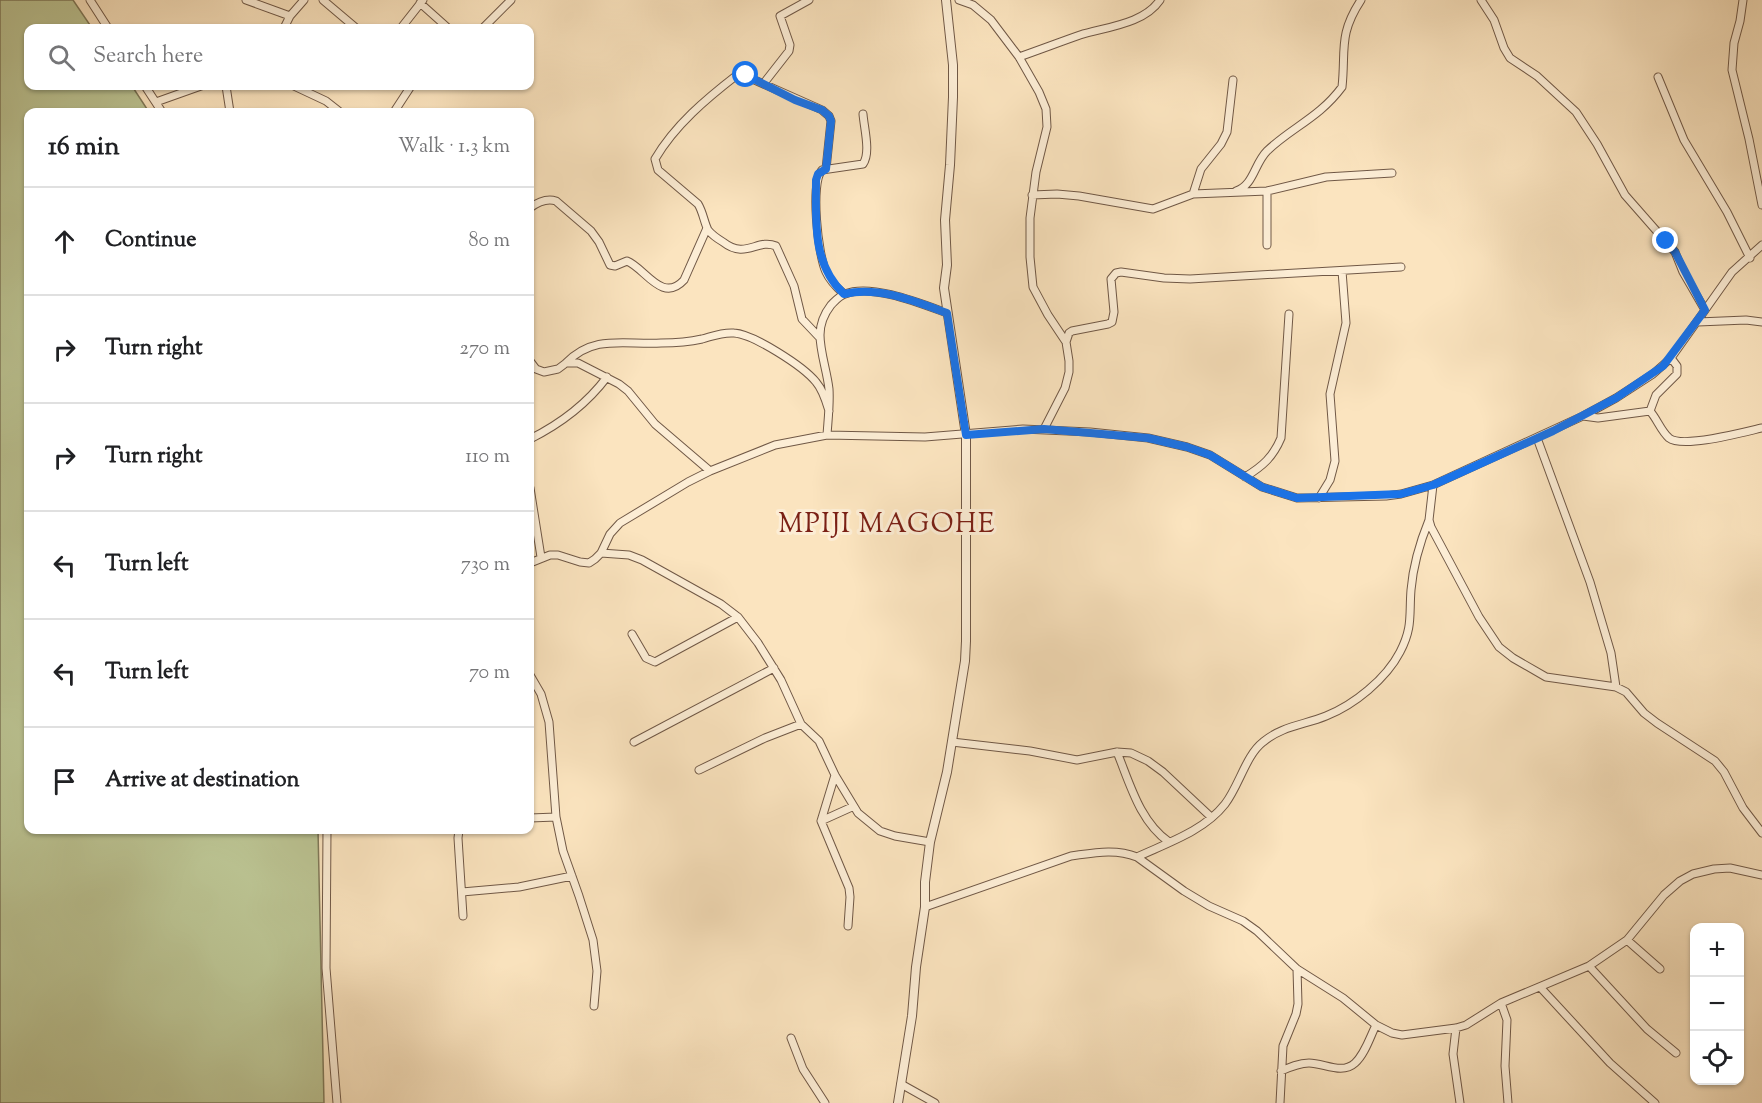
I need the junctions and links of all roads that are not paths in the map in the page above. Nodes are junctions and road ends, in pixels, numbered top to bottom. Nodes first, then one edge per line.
1 (90, 0) edge
2 (246, 0) edge
3 (304, 0) edge
4 (323, 0) edge
5 (511, 0) edge
6 (809, 0) edge
7 (946, 0) edge
8 (959, 0) edge
9 (1160, 0) edge
10 (1361, 0) edge
11 (1481, 0) edge
12 (1743, 0) edge
13 (422, 2) edge
14 (290, 16) junction
15 (1126, 22) junction
16 (105, 24) edge
17 (286, 24) edge
18 (351, 24) edge
19 (404, 24) edge
20 (439, 24) edge
21 (487, 24) edge
22 (1123, 32) dead end
23 (1018, 57) junction
24 (1658, 77) dead end
25 (1233, 80) dead end
26 (764, 83) junction
27 (148, 90) edge
28 (190, 90) edge
29 (227, 90) edge
30 (303, 90) edge
31 (408, 90) edge
32 (156, 102) junction
33 (160, 108) edge
34 (229, 108) edge
35 (335, 108) edge
36 (397, 108) edge
37 (863, 114) dead end
38 (826, 169) junction
39 (1392, 173) dead end
40 (1268, 191) junction
41 (1231, 193) junction
42 (1193, 194) junction
43 (1032, 195) junction
44 (1762, 205) edge
45 (534, 206) edge
46 (707, 228) junction
47 (1267, 245) dead end
48 (1762, 245) edge
49 (1750, 258) junction
50 (1401, 267) dead end
51 (1342, 271) junction
52 (844, 294) junction
53 (1705, 310) junction
54 (947, 313) junction
55 (1289, 314) dead end
56 (1698, 322) junction
57 (1762, 322) edge
58 (820, 338) junction
59 (1066, 342) junction
60 (1671, 358) junction
61 (566, 363) junction
62 (534, 367) edge
63 (607, 377) junction
64 (829, 411) junction
65 (1650, 411) junction
66 (1583, 416) junction
67 (1762, 428) edge
68 (1044, 429) junction
69 (827, 435) junction
70 (966, 435) junction
71 (534, 437) edge
72 (1537, 438) junction
73 (710, 471) junction
74 (1245, 477) junction
75 (1433, 485) junction
76 (1319, 498) junction
77 (534, 513) edge
78 (1430, 520) junction
79 (601, 553) junction
80 (541, 557) junction
81 (534, 561) edge
82 (738, 617) junction
83 (632, 634) dead end
84 (774, 668) junction
85 (534, 682) edge
86 (1616, 687) junction
87 (801, 724) junction
88 (634, 742) dead end
89 (952, 742) junction
90 (1117, 752) junction
91 (699, 770) dead end
92 (835, 775) junction
93 (852, 807) junction
94 (555, 817) junction
95 (1211, 817) junction
96 (534, 818) edge
97 (821, 821) junction
98 (327, 834) edge
99 (458, 834) edge
100 (1762, 834) edge
101 (930, 842) junction
102 (1169, 842) junction
103 (1137, 857) junction
104 (1762, 875) edge
105 (572, 876) junction
106 (462, 892) junction
107 (925, 907) junction
108 (463, 916) dead end
109 (848, 926) dead end
110 (1627, 940) junction
111 (1589, 966) junction
112 (1296, 969) junction
113 (1660, 969) dead end
114 (1540, 987) junction
115 (1501, 1003) junction
116 (594, 1006) dead end
117 (1376, 1025) junction
118 (1455, 1028) junction
119 (791, 1038) dead end
120 (1676, 1053) dead end
121 (1281, 1071) junction
122 (901, 1084) junction
123 (337, 1103) edge
124 (825, 1103) edge
125 (898, 1103) edge
126 (935, 1103) edge
127 (1280, 1103) edge
128 (1460, 1103) edge
129 (1508, 1103) edge
130 (1655, 1103) edge

1 - 16 street
2 - 14 street
3 - 14 street
4 - 18 street
5 - 21 street
6 - 26 street
7 - 54 street
8 - 23 street
9 - 15 street
10 - 41 street
11 - 53 street
12 - 44 street
13 - 19 street
13 - 20 street
14 - 17 street
15 - 22 street
15 - 23 street
23 - 43 street
24 - 49 street
25 - 42 street
26 - 38 street
26 - 46 street
27 - 32 street
28 - 32 street
29 - 34 street
30 - 35 street
31 - 36 street
32 - 33 street
37 - 38 street
38 - 52 street
39 - 40 street
40 - 41 street
40 - 47 street
41 - 42 street
42 - 43 street
43 - 59 street
45 - 46 street
46 - 58 street
48 - 49 street
49 - 53 street
50 - 51 street
51 - 59 street
51 - 76 street
52 - 54 street
52 - 58 street
53 - 56 street
54 - 70 street
55 - 74 street
56 - 57 street
56 - 60 street
58 - 64 street
59 - 68 street
60 - 65 street
60 - 66 street
61 - 62 street
61 - 63 street
61 - 64 street
63 - 71 street
63 - 73 street
64 - 69 street
65 - 66 street
65 - 67 street
66 - 72 street
68 - 70 street
68 - 74 street
69 - 70 street
69 - 73 street
70 - 89 street
72 - 75 street
72 - 86 street
73 - 79 street
74 - 76 street
75 - 76 street
75 - 78 street
77 - 80 street
78 - 86 street
78 - 95 street
79 - 80 street
79 - 82 street
80 - 81 street
82 - 83 street
82 - 84 street
84 - 87 street
84 - 88 street
85 - 94 street
86 - 100 street
87 - 91 street
87 - 92 street
89 - 90 street
89 - 101 street
90 - 95 street
90 - 102 street
92 - 93 street
92 - 97 street
93 - 97 street
93 - 101 street
94 - 96 street
94 - 105 street
95 - 102 street
97 - 109 street
98 - 123 street
99 - 106 street
101 - 107 street
102 - 103 street
103 - 107 street
103 - 112 street
104 - 110 street
105 - 106 street
105 - 116 street
106 - 108 street
107 - 122 street
110 - 111 street
110 - 113 street
111 - 114 street
111 - 120 street
112 - 117 street
112 - 121 street
114 - 115 street
114 - 130 street
115 - 118 street
115 - 129 street
117 - 118 street
117 - 121 street
118 - 128 street
119 - 124 street
121 - 127 street
122 - 125 street
122 - 126 street

